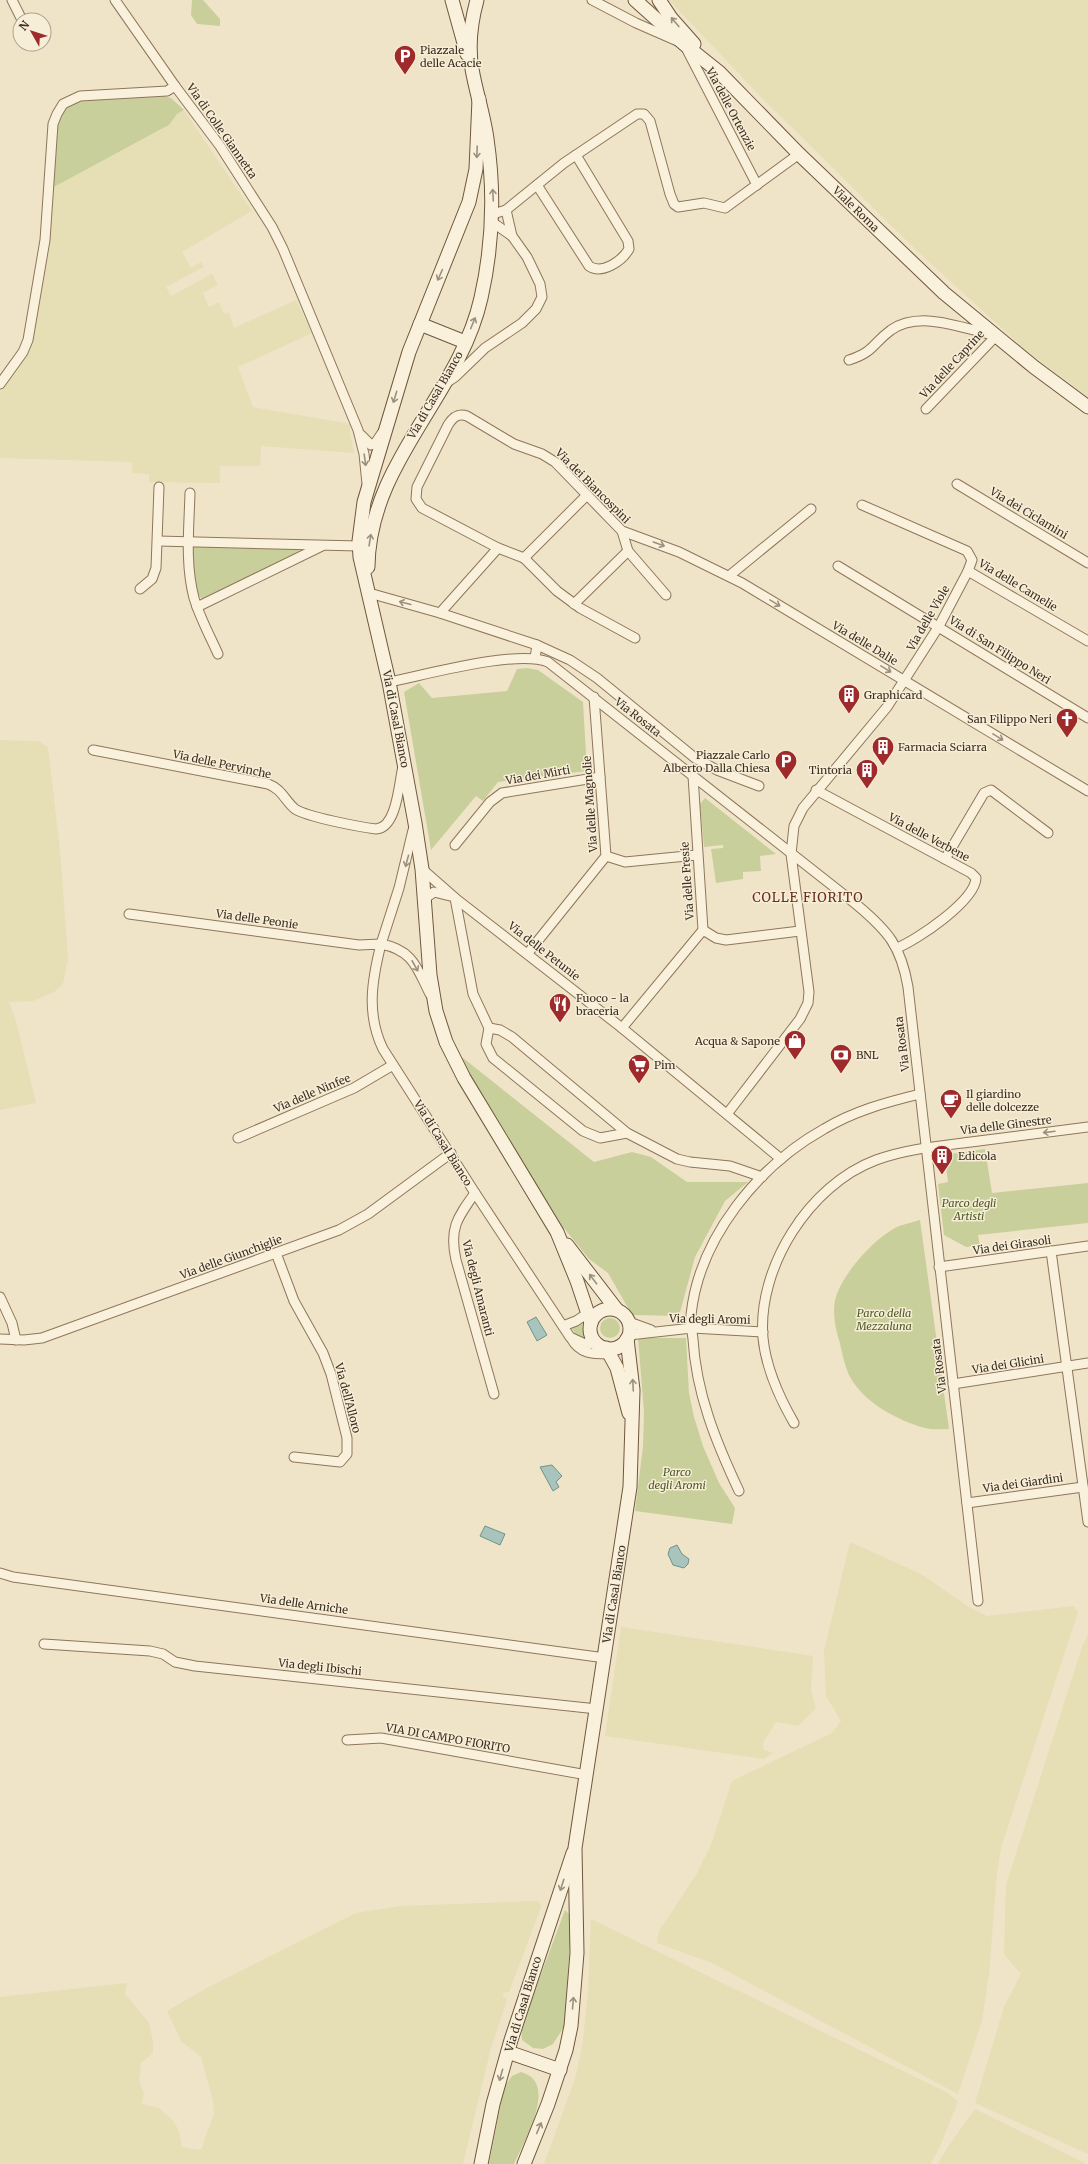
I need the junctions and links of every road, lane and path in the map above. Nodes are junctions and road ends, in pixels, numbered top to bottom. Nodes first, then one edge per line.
1 (12, 0) edge
2 (115, 0) edge
3 (452, 0) edge
4 (477, 0) edge
5 (592, 0) edge
6 (635, 0) edge
7 (659, 0) edge
8 (18, 12) edge
9 (684, 44) junction
10 (472, 69) junction
11 (719, 72) junction
12 (176, 86) junction
13 (479, 99) junction
14 (799, 154) junction
15 (576, 155) junction
16 (757, 185) junction
17 (537, 186) junction
18 (506, 210) junction
19 (492, 218) junction
20 (512, 236) junction
21 (420, 324) junction
22 (996, 336) junction
23 (465, 342) junction
24 (849, 360) dead end
25 (0, 384) edge
26 (444, 384) junction
27 (1088, 407) edge
28 (926, 409) dead end
29 (385, 429) junction
30 (358, 430) junction
31 (957, 484) dead end
32 (159, 487) dead end
33 (368, 489) junction
34 (190, 493) dead end
35 (587, 495) junction
36 (862, 505) dead end
37 (811, 508) dead end
38 (622, 531) junction
39 (158, 541) junction
40 (188, 542) junction
41 (324, 545) junction
42 (359, 546) junction
43 (498, 548) junction
44 (628, 551) junction
45 (524, 558) junction
46 (1088, 563) edge
47 (838, 566) dead end
48 (968, 571) junction
49 (729, 576) junction
50 (140, 589) dead end
51 (369, 593) junction
52 (666, 595) dead end
53 (574, 604) junction
54 (197, 607) junction
55 (440, 613) junction
56 (939, 626) junction
57 (635, 638) dead end
58 (1088, 641) edge
59 (537, 645) junction
60 (218, 654) dead end
61 (535, 658) junction
62 (905, 680) junction
63 (389, 682) junction
64 (594, 697) junction
65 (1088, 718) edge
66 (93, 750) dead end
67 (404, 761) junction
68 (693, 776) junction
69 (600, 777) junction
70 (759, 786) dead end
71 (816, 790) junction
72 (1088, 791) edge
73 (415, 823) junction
74 (1048, 833) dead end
75 (455, 845) dead end
76 (791, 854) junction
77 (697, 855) junction
78 (606, 856) junction
79 (945, 859) junction
80 (422, 869) junction
81 (455, 898) junction
82 (423, 905) junction
83 (129, 914) dead end
84 (703, 930) junction
85 (800, 931) junction
86 (381, 944) junction
87 (897, 948) junction
88 (528, 953) junction
89 (433, 999) junction
90 (489, 1028) junction
91 (622, 1028) junction
92 (393, 1065) junction
93 (920, 1094) junction
94 (727, 1114) junction
95 (1088, 1127) edge
96 (627, 1133) junction
97 (238, 1138) dead end
98 (926, 1148) junction
99 (451, 1153) junction
100 (781, 1159) junction
101 (762, 1177) junction
102 (475, 1193) junction
103 (557, 1232) junction
104 (1088, 1246) edge
105 (1052, 1251) junction
106 (276, 1253) junction
107 (939, 1267) junction
108 (0, 1297) edge
109 (617, 1310) junction
110 (589, 1318) junction
111 (563, 1326) junction
112 (692, 1328) junction
113 (629, 1332) junction
114 (763, 1332) junction
115 (570, 1337) junction
116 (0, 1339) edge
117 (16, 1340) junction
118 (604, 1349) junction
119 (1088, 1363) edge
120 (1067, 1367) junction
121 (953, 1384) junction
122 (494, 1394) dead end
123 (794, 1423) dead end
124 (632, 1424) junction
125 (294, 1457) dead end
126 (1083, 1487) junction
127 (739, 1491) dead end
128 (967, 1503) junction
129 (1088, 1522) edge
130 (0, 1573) edge
131 (978, 1601) dead end
132 (44, 1644) dead end
133 (605, 1658) junction
134 (597, 1709) junction
135 (347, 1740) dead end
136 (587, 1775) junction
137 (575, 1848) junction
138 (508, 2052) junction
139 (560, 2070) junction
140 (481, 2164) edge
141 (524, 2164) edge

1 - 8 street
2 - 12 street
3 - 10 main road
4 - 10 main road, Via di Casal Bianco
5 - 9 street
6 - 9 main road, Viale Roma
11 -> 7 main road
9 - 11 main road, Viale Roma
9 - 16 street, Via delle Ortenzie
10 - 13 main road, Via di Casal Bianco
11 - 14 main road, Viale Roma
12 - 25 street, Via di Colle Giannetta
12 - 30 street, Via di Colle Giannetta
19 -> 13 main road, Via di Casal Bianco
13 -> 21 main road, Via di Casal Bianco
14 - 16 street
14 - 22 main road, Viale Roma
15 - 16 street
15 - 17 street
15 - 17 street
17 - 18 street
18 - 19 street
18 - 20 street
19 - 20 street
23 -> 19 main road, Via di Casal Bianco
20 - 26 street
21 - 23 main road
21 -> 29 main road, Via di Casal Bianco
22 - 24 street
22 - 27 main road, Viale Roma
22 - 28 street, Via delle Caprine
23 - 26 main road, Via di Casal Bianco
51 -> 26 main road, Via di Casal Bianco
29 - 30 street, Via di Colle Giannetta
29 - 33 main road, Via di Casal Bianco
30 -> 33 street, Via di Colle Giannetta
31 - 46 street, Via dei Ciclamini
32 - 39 street
33 - 42 main road, Via di Casal Bianco
34 - 40 street
35 - 38 street, Via dei Biancospini
35 - 43 street, Via dei Biancospini
35 - 45 street
36 - 48 street, Via delle Camelie
37 - 49 street
38 - 44 street, Via dei Biancospini
38 -> 49 street, Via delle Dalie
39 - 40 street
39 - 50 street
40 - 41 street
40 - 54 street
41 - 42 street
41 - 54 street
42 - 51 main road, Via di Casal Bianco
43 - 45 street
43 - 55 street
44 - 52 street, Via dei Biancospini
44 - 53 street
45 - 53 street
47 - 56 street, Via di San Filippo Neri
48 - 56 street, Via delle Viole
48 - 58 street, Via delle Camelie
49 -> 62 street, Via delle Dalie
55 -> 51 street, Via Rosata
51 - 63 main road, Via di Casal Bianco
53 - 57 street
54 - 60 street
55 - 59 street, Via Rosata
56 - 62 street, Via delle Viole
56 - 65 street, Via di San Filippo Neri
59 - 61 street
59 - 70 street, Via Rosata
61 - 63 street, Via Rosata
61 - 64 street, Via Rosata
62 - 71 street, Via delle Viole
62 -> 72 street, Via delle Dalie
63 - 67 main road, Via di Casal Bianco
64 - 68 street, Via Rosata
64 - 69 street, Via delle Magnolie
66 - 67 street, Via delle Pervinche
67 - 73 main road, Via di Casal Bianco
68 - 76 street, Via Rosata
68 - 77 street, Via delle Fresie
69 - 75 street, Via dei Mirti
69 - 78 street, Via delle Magnolie
71 - 76 street, Via delle Viole
71 - 79 street, Via delle Verbene
73 - 80 main road, Via di Casal Bianco
73 -> 86 street, Via di Casal Bianco
74 - 79 street
76 - 85 street, Via delle Viole
76 - 87 street, Via Rosata
77 - 78 street
77 - 84 street, Via delle Fresie
78 - 88 street, Via delle Magnolie
79 - 87 street, Via delle Verbene
80 - 81 street, Via delle Petunie
80 - 82 main road, Via di Casal Bianco
81 - 82 street
81 - 88 street, Via delle Petunie
81 - 90 street
82 - 89 main road, Via di Casal Bianco
83 - 86 street, Via delle Peonie
84 - 85 street
84 - 91 street, Via delle Fresie
85 - 94 street, Via delle Viole
86 -> 89 street, Via di Casal Bianco
86 - 92 street, Via di Casal Bianco
87 - 93 street, Via Rosata
88 - 91 street, Via delle Petunie
89 - 103 main road, Via di Casal Bianco
90 - 96 street
90 - 96 street
91 - 94 street, Via delle Petunie
92 - 97 street, Via delle Ninfee
92 - 99 street, Via di Casal Bianco
93 - 98 street, Via Rosata
93 - 100 street
94 - 100 street, Via delle Petunie
95 -> 98 street, Via delle Ginestre
96 - 101 street
98 - 107 street, Via Rosata
98 - 114 street, Via delle Ginestre
99 - 102 street, Via di Casal Bianco
99 - 106 street, Via delle Giunchiglie
100 - 101 street
101 - 112 street
102 - 111 street, Via di Casal Bianco
102 - 122 street, Via degli Amaranti
109 -> 103 main road
103 - 110 main road, Via di Casal Bianco
104 - 105 street, Via dei Girasoli
105 - 107 street, Via dei Girasoli
105 - 120 street
106 - 117 street, Via delle Giunchiglie
106 - 125 street, Via dell'Alloro
107 - 121 street, Via Rosata
108 - 117 street
109 - 110 main road
109 - 113 main road
110 - 111 street
110 - 118 main road
111 - 115 street, Via di Casal Bianco
112 - 113 street, Via degli Aromi
112 - 114 street, Via degli Aromi
112 - 127 street
113 - 118 main road
124 -> 113 main road, Via di Casal Bianco
114 - 123 street, Via delle Ginestre
115 - 118 street
115 - 118 street, Via di Casal Bianco
116 - 117 street, Via delle Giunchiglie
118 - 124 main road
119 - 120 street, Via dei Glicini
120 - 121 street, Via dei Glicini
120 - 126 street
121 - 128 street, Via Rosata
124 - 133 main road, Via di Casal Bianco
126 - 128 street, Via dei Giardini
126 - 129 street
128 - 131 street, Via Rosata
130 - 133 street, Via delle Arniche
132 - 134 street, Via degli Ibischi
133 - 134 main road, Via di Casal Bianco
134 - 136 main road, Via di Casal Bianco
135 - 136 street, VIA DI CAMPO FIORITO
136 - 137 main road, Via di Casal Bianco
137 -> 138 main road, Via di Casal Bianco
139 -> 137 main road, Via di Casal Bianco
138 - 139 main road
138 -> 140 main road, Via di Casal Bianco
141 -> 139 main road, Via di Casal Bianco

